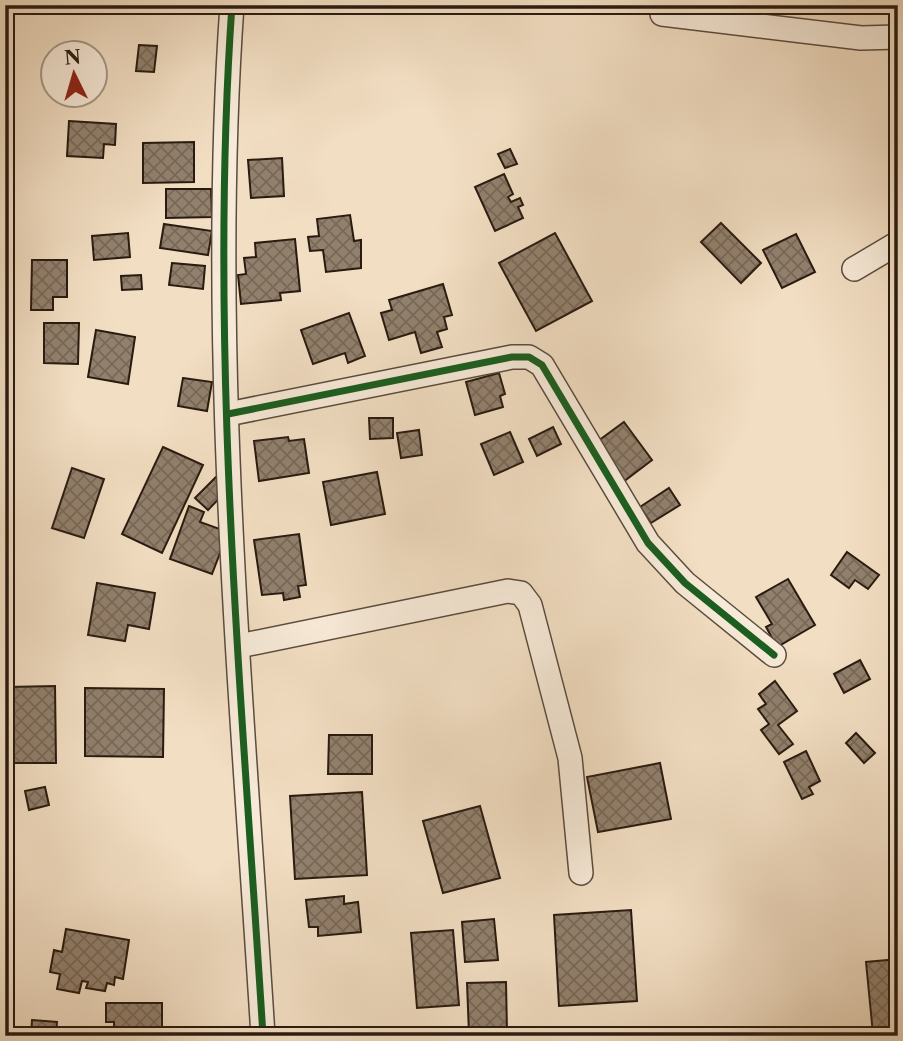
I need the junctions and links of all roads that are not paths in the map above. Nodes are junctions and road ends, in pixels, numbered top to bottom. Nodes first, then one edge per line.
1 (232, 5) edge
2 (662, 14) dead end
3 (898, 37) edge
4 (898, 243) edge
5 (853, 269) dead end
6 (228, 414) junction
7 (239, 646) junction
8 (774, 655) dead end
9 (581, 873) dead end
10 (263, 1036) edge

1 - 6 street
2 - 3 street
4 - 5 street
6 - 7 street
6 - 8 street
7 - 9 street
7 - 10 street

